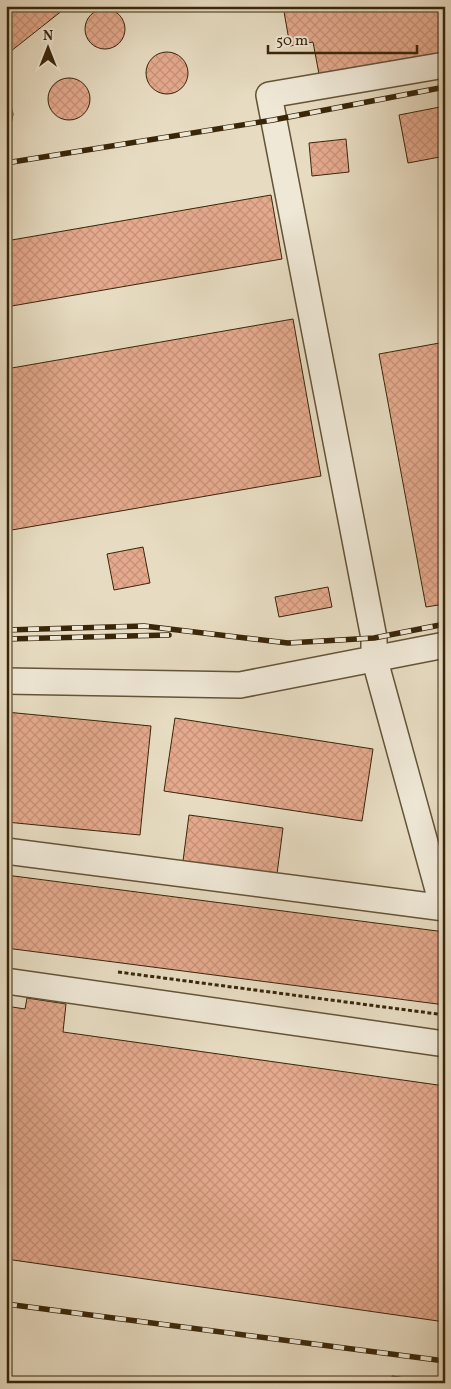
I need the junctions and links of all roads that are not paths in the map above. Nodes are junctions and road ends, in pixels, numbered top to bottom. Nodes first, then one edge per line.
1 (445, 65) edge
2 (445, 644) edge
3 (374, 657) junction
4 (6, 681) edge
5 (6, 850) edge
6 (444, 908) edge
7 (6, 981) edge
8 (445, 1044) edge

1 - 3 lane
2 - 3 lane
3 - 4 lane
3 - 6 lane
5 - 6 lane
7 - 8 lane

